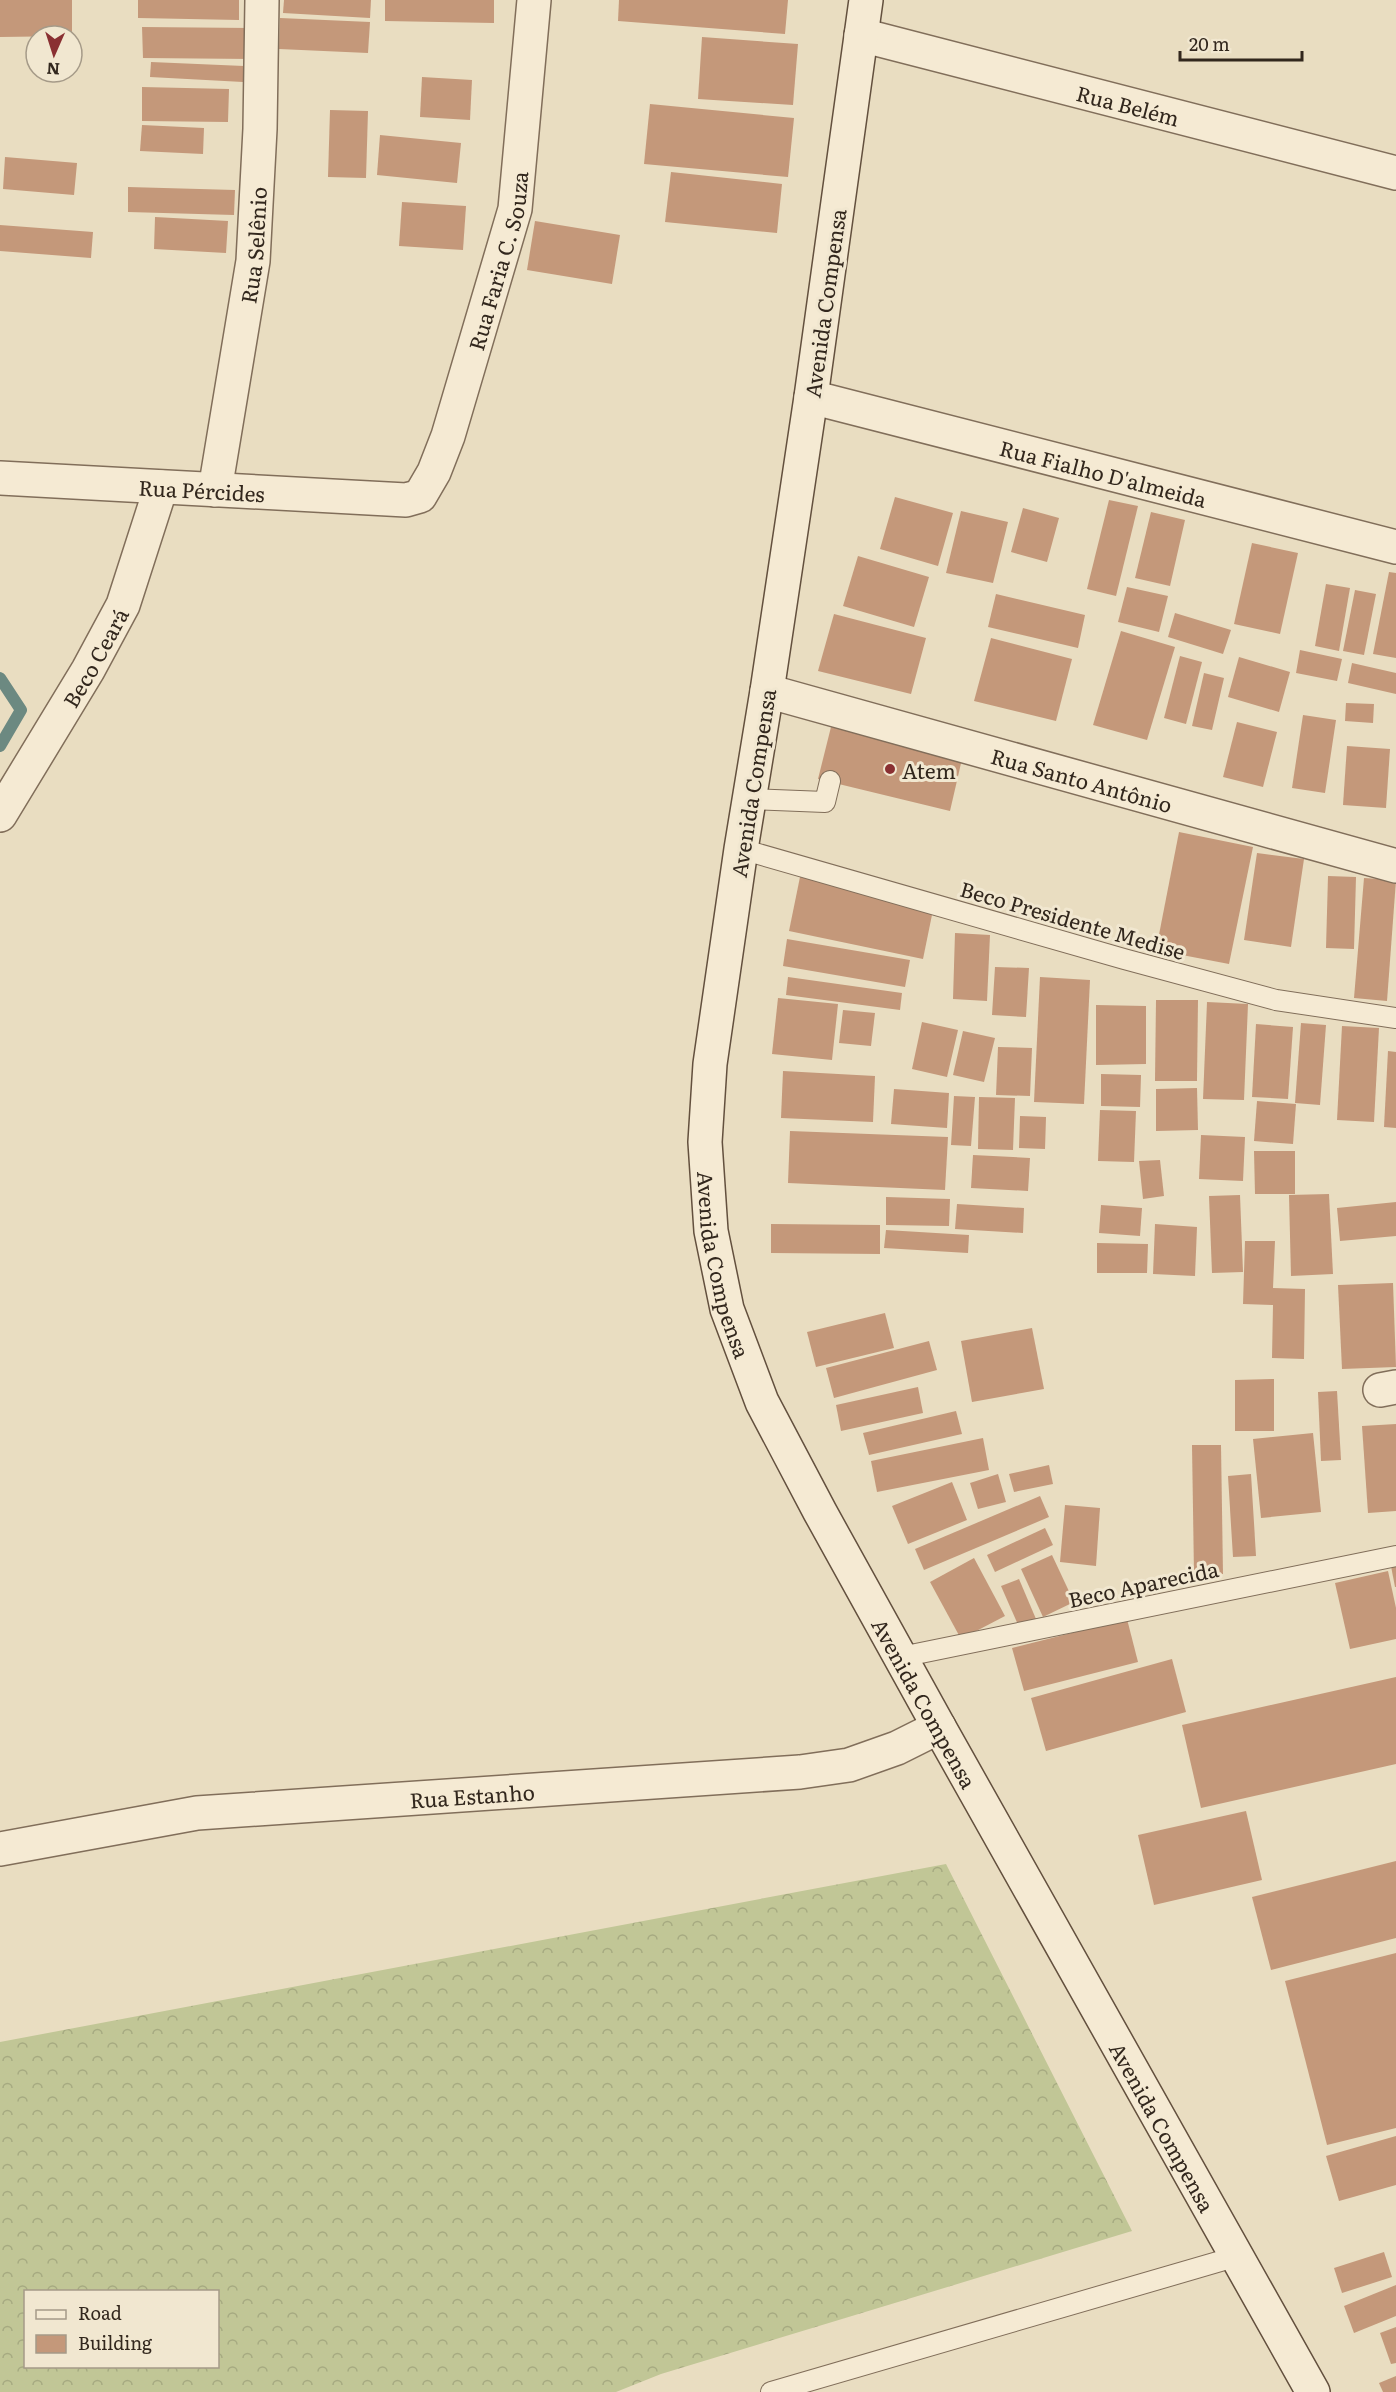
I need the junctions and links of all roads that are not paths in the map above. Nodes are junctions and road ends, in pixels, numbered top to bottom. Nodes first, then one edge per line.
1 (262, 0) edge
2 (534, 0) edge
3 (866, 0) edge
4 (861, 34) junction
5 (1396, 173) edge
6 (811, 397) junction
7 (0, 478) edge
8 (161, 487) junction
9 (215, 490) junction
10 (406, 500) joint
11 (1396, 547) edge
12 (767, 691) junction
13 (830, 781) dead end
14 (749, 799) junction
15 (0, 814) edge
16 (741, 849) junction
17 (1396, 866) edge
18 (1396, 1018) edge
19 (1396, 1556) edge
20 (900, 1657) junction
21 (939, 1727) junction
22 (0, 1849) edge
23 (1238, 2256) junction
24 (771, 2392) edge
25 (1313, 2392) edge

1 - 9 street, Rua Selênio
2 - 10 street, Rua Faria C. Souza
3 - 4 street, Avenida Compensa
4 - 5 street, Rua Belém
4 - 6 street, Avenida Compensa
6 - 11 street, Rua Fialho D'almeida
6 - 12 street, Avenida Compensa
7 - 8 street, Rua Pércides
8 - 9 street, Rua Pércides
8 - 15 street, Beco Ceará
9 - 10 street, Rua Pércides
12 - 14 street, Avenida Compensa
12 - 17 street, Rua Santo Antônio
13 - 14 lane
14 - 16 street, Avenida Compensa
16 - 18 lane, Beco Presidente Medise
16 - 20 street, Avenida Compensa
19 - 20 lane, Beco Aparecida
20 - 21 street, Avenida Compensa
21 - 22 street, Rua Estanho
21 - 23 street, Avenida Compensa
23 - 24 lane
23 - 25 street, Avenida Compensa

